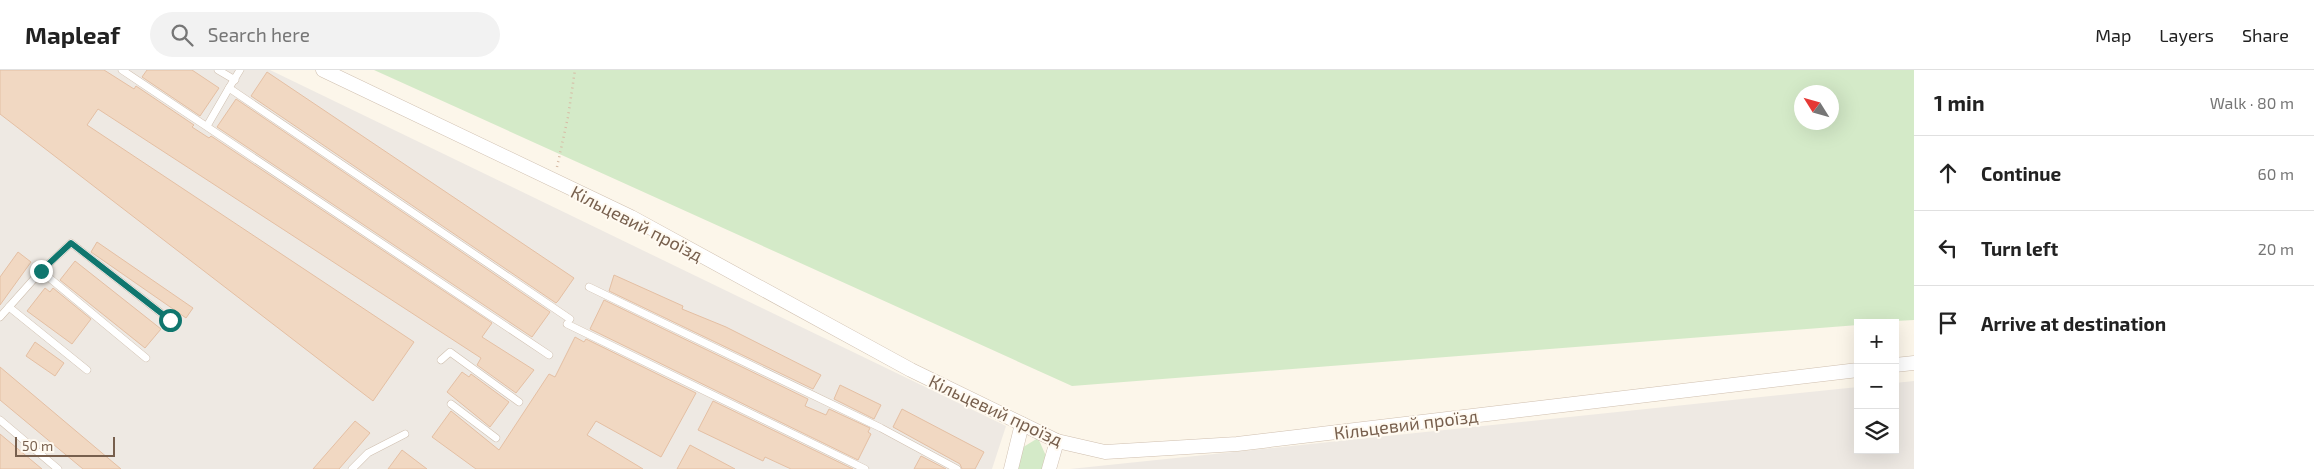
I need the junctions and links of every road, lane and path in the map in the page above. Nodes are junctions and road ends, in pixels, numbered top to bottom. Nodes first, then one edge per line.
1 (122, 70) edge
2 (218, 70) edge
3 (240, 70) edge
4 (323, 70) edge
5 (575, 70) edge
6 (234, 80) junction
7 (230, 88) junction
8 (207, 126) junction
9 (556, 169) dead end
10 (41, 271) junction
11 (589, 287) dead end
12 (9, 307) junction
13 (0, 317) edge
14 (170, 320) dead end
15 (549, 354) dead end
16 (146, 358) dead end
17 (441, 360) dead end
18 (1914, 363) edge
19 (1899, 365) edge
20 (87, 370) dead end
21 (1854, 370) edge
22 (519, 402) dead end
23 (451, 404) dead end
24 (0, 420) edge
25 (1022, 424) junction
26 (405, 434) dead end
27 (496, 438) dead end
28 (1057, 441) junction
29 (58, 469) edge
30 (352, 469) edge
31 (865, 469) edge
32 (957, 469) edge
33 (1011, 469) edge
34 (1049, 469) edge

1 - 8 lane
2 - 6 lane
3 - 6 lane
4 - 25 street, Кільцевий проїзд
5 - 9 path
6 - 7 lane
7 - 8 lane
7 - 31 lane
8 - 15 lane
10 - 12 lane
10 - 14 lane
10 - 16 lane
11 - 32 lane
12 - 13 lane
12 - 20 lane
17 - 22 lane
18 - 19 street
21 - 28 street, Кільцевий проїзд
23 - 27 lane
24 - 29 lane
25 - 28 street, Кільцевий проїзд
25 - 33 street
26 - 30 lane
28 - 34 street

